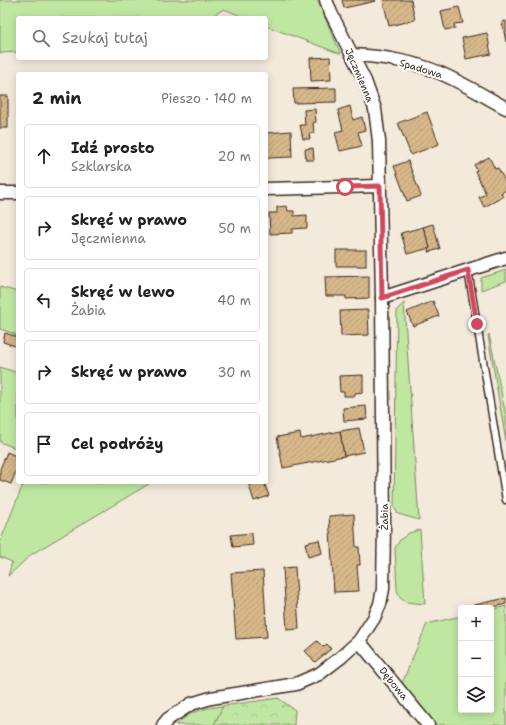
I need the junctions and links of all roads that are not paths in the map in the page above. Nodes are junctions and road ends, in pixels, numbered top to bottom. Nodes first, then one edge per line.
1 (326, 0) edge
2 (353, 55) junction
3 (506, 108) edge
4 (380, 186) junction
5 (268, 189) edge
6 (0, 193) edge
7 (16, 193) edge
8 (506, 258) edge
9 (468, 270) junction
10 (382, 298) junction
11 (506, 500) edge
12 (359, 641) junction
13 (163, 725) edge
14 (428, 725) edge

1 - 2 street, Jęczmienna
2 - 3 street, Spadowa
2 - 4 street, Jęczmienna
4 - 5 street
4 - 10 street, Jęczmienna
6 - 7 street
8 - 9 street
9 - 10 street
9 - 11 lane
10 - 12 street, Żabia
12 - 13 street, Żabia
12 - 14 street, Dębowa

